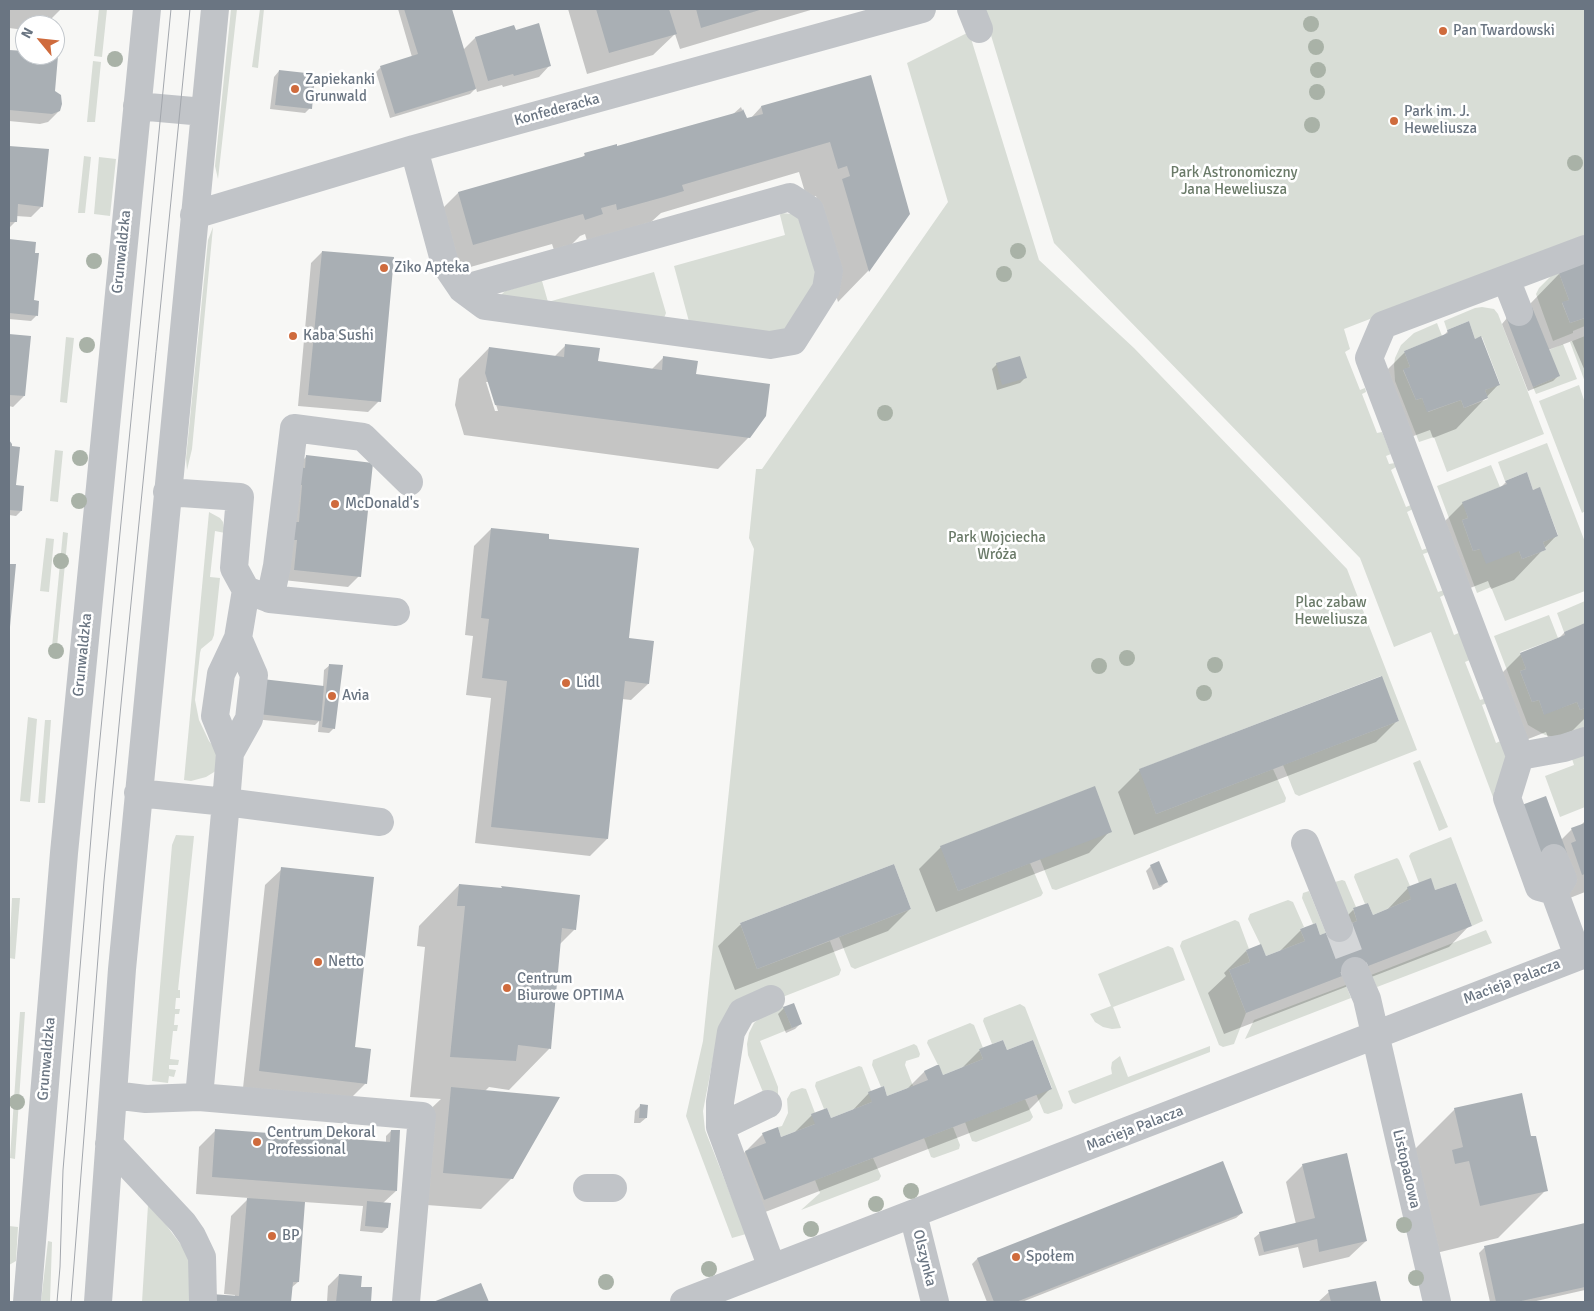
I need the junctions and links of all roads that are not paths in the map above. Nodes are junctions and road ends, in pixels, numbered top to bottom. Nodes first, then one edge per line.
1 (147, 9) edge
2 (215, 9) edge
3 (922, 9) edge
4 (137, 106) junction
5 (204, 112) junction
6 (414, 149) junction
7 (194, 215) junction
8 (1585, 249) edge
9 (1506, 279) junction
10 (462, 289) junction
11 (1519, 312) dead end
12 (409, 482) dead end
13 (167, 492) junction
14 (258, 595) junction
15 (396, 612) dead end
16 (1585, 741) edge
17 (1520, 756) junction
18 (138, 793) junction
19 (226, 802) junction
20 (380, 822) dead end
21 (1305, 844) dead end
22 (1554, 858) dead end
23 (1554, 890) junction
24 (1338, 928) tunnel mouth
25 (1582, 955) edge
26 (1355, 971) tunnel mouth
27 (771, 999) dead end
28 (1375, 1036) junction
29 (113, 1095) junction
30 (199, 1097) junction
31 (768, 1104) dead end
32 (720, 1127) junction
33 (109, 1144) junction
34 (913, 1214) junction
35 (772, 1268) junction
36 (27, 1302) edge
37 (98, 1302) edge
38 (203, 1302) edge
39 (406, 1302) edge
40 (684, 1302) edge
41 (935, 1302) edge
42 (1437, 1302) edge

1 - 4 street, Grunwaldzka
2 - 5 street
3 - 6 street, Konfederacka
4 - 5 street
4 - 36 street, Grunwaldzka
5 - 7 street
6 - 7 street, Konfederacka
6 - 10 street
7 - 13 street
8 - 9 street
9 - 11 street
9 - 17 street
10 - 10 street
12 - 14 street
13 - 14 street
13 - 18 street
14 - 15 street
14 - 19 street
16 - 17 street
17 - 23 street
18 - 19 street
18 - 29 street
19 - 20 street
19 - 30 street
21 - 24 street
22 - 23 street
23 - 25 street
25 - 28 street, Macieja Palacza
26 - 28 street, Listopadowa
27 - 32 street
28 - 34 street, Macieja Palacza
28 - 42 street, Listopadowa
29 - 30 street
29 - 33 street
30 - 39 street
31 - 32 street
32 - 35 street
33 - 37 street
33 - 38 street
34 - 35 street, Macieja Palacza
34 - 41 street, Olszynka
35 - 40 street, Macieja Palacza

